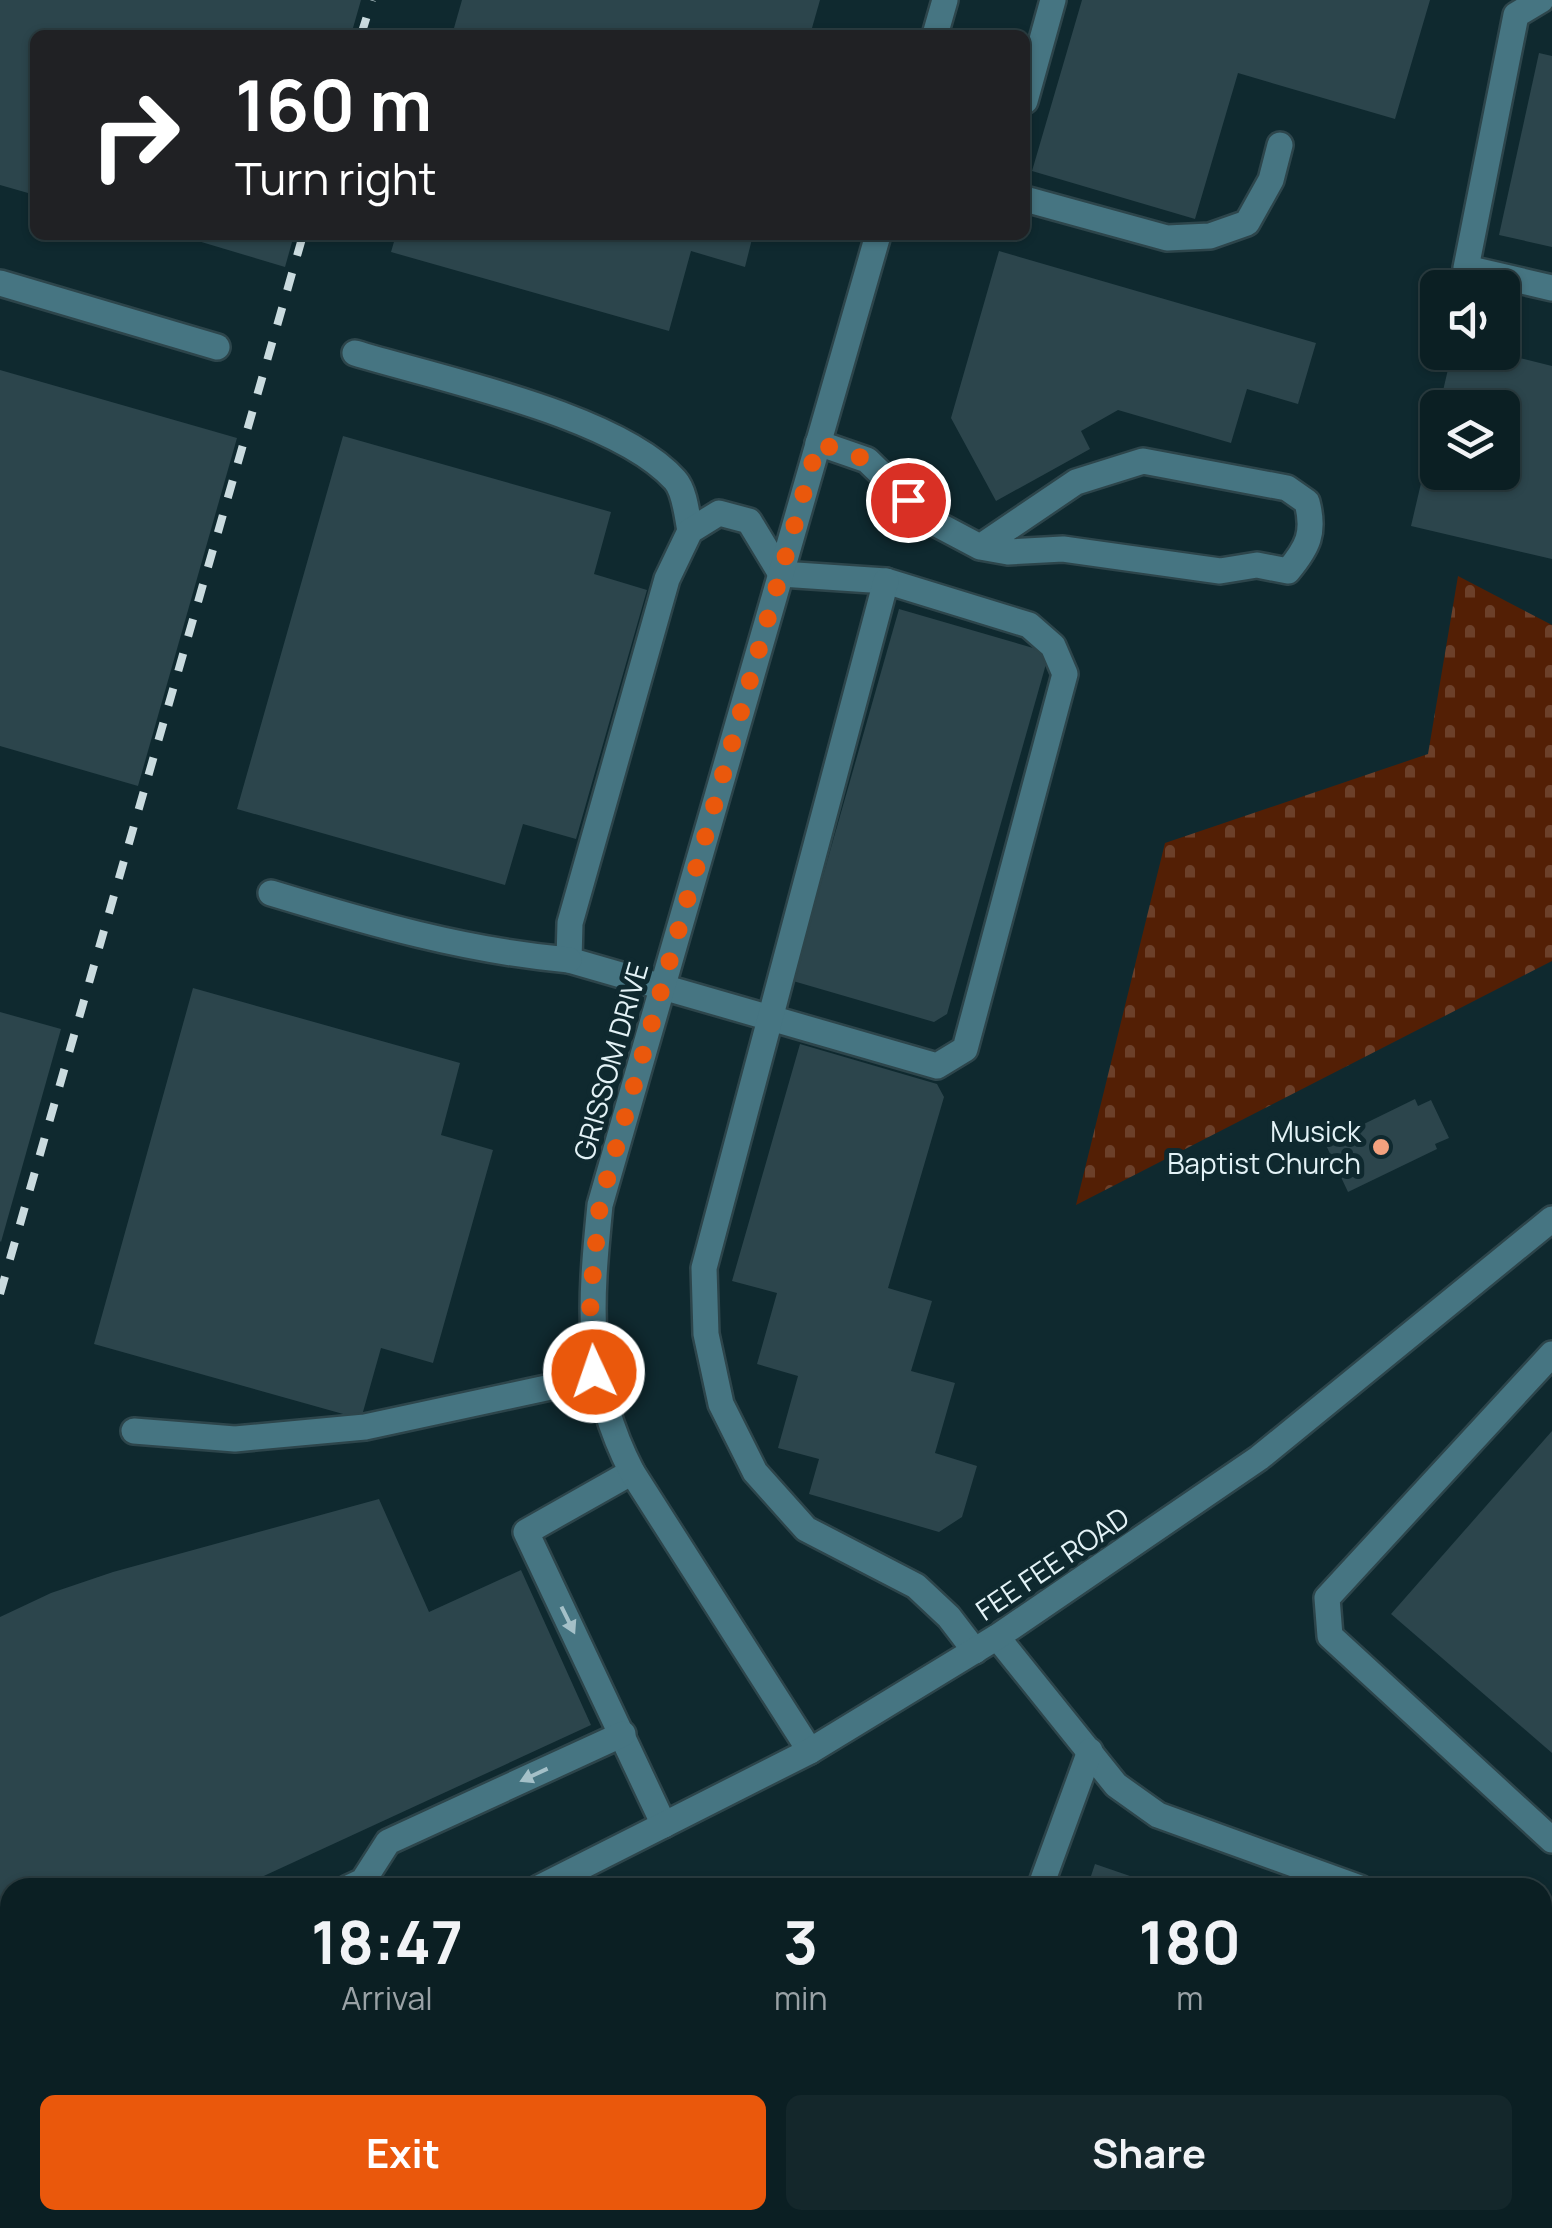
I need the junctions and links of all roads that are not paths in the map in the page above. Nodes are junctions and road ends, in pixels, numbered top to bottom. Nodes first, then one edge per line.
1 (945, 0) edge
2 (1053, 0) edge
3 (1541, 0) edge
4 (936, 30) edge
5 (1030, 84) edge
6 (1280, 146) dead end
7 (1030, 201) edge
8 (877, 240) edge
9 (0, 283) edge
10 (1552, 288) edge
11 (217, 347) dead end
12 (354, 353) dead end
13 (818, 443) junction
14 (690, 531) junction
15 (980, 547) junction
16 (781, 574) junction
17 (886, 582) junction
18 (271, 893) dead end
19 (569, 960) junction
20 (662, 987) junction
21 (768, 1018) junction
22 (1552, 1219) edge
23 (1552, 1354) edge
24 (597, 1377) junction
25 (134, 1430) dead end
26 (632, 1472) junction
27 (997, 1637) junction
28 (975, 1652) junction
29 (623, 1734) junction
30 (810, 1751) junction
31 (1090, 1751) junction
32 (664, 1825) junction
33 (1552, 1840) edge
34 (364, 1878) edge
35 (559, 1878) edge
36 (1044, 1878) edge
37 (1332, 1878) edge

1 - 4 street
2 - 5 street
3 - 10 street
6 - 7 street
8 - 13 street, GRISSOM DRIVE
9 - 11 street
12 - 14 street
13 - 15 street
13 - 16 street, GRISSOM DRIVE
14 - 16 street
14 - 19 street
15 - 15 street
16 - 17 street
16 - 20 street, GRISSOM DRIVE
17 - 21 street
17 - 21 street
18 - 19 street
19 - 20 street
20 - 21 street
20 - 24 street, GRISSOM DRIVE
21 - 28 street
22 - 27 street, FEE FEE ROAD
23 - 33 street
24 - 25 street
24 - 26 street, GRISSOM DRIVE
26 -> 29 street
26 - 30 street, GRISSOM DRIVE
27 - 28 street, FEE FEE ROAD
27 - 31 street
28 - 30 street, FEE FEE ROAD
29 - 32 street
29 -> 34 street
30 - 32 street, FEE FEE ROAD
31 - 36 street
31 - 37 street
32 - 35 street, FEE FEE ROAD

